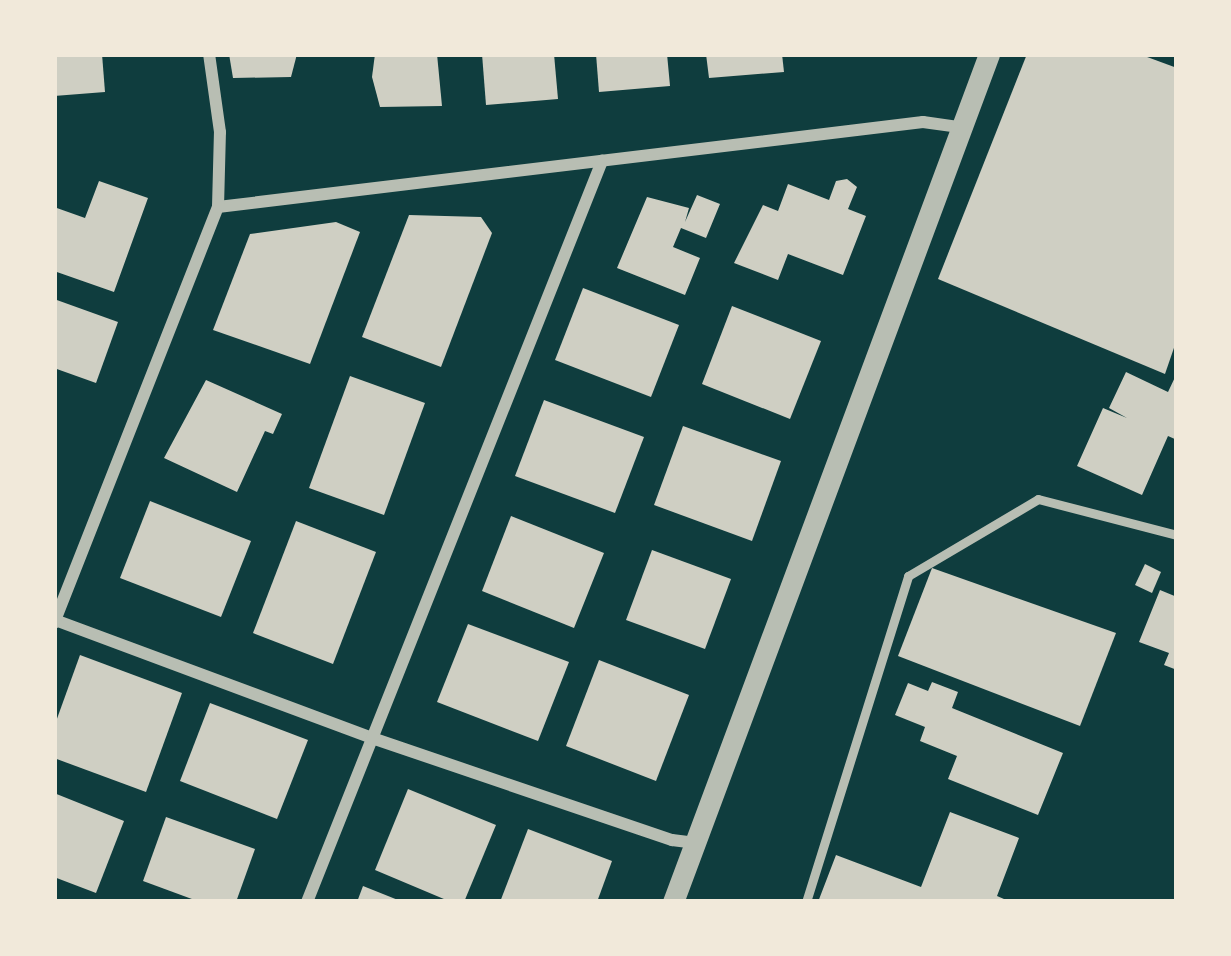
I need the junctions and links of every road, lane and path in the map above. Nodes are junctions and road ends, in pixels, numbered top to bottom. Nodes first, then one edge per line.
1 (209, 54) edge
2 (988, 54) edge
3 (960, 127) junction
4 (602, 161) junction
5 (218, 207) junction
6 (1177, 535) edge
7 (55, 621) edge
8 (372, 739) junction
9 (696, 843) junction
10 (307, 902) edge
11 (674, 902) edge
12 (806, 902) edge

1 - 5 street
2 - 3 street
3 - 4 street
3 - 9 street
4 - 5 street
4 - 8 street
5 - 7 street
6 - 12 lane
7 - 8 street
8 - 9 street
8 - 10 street
9 - 11 street

